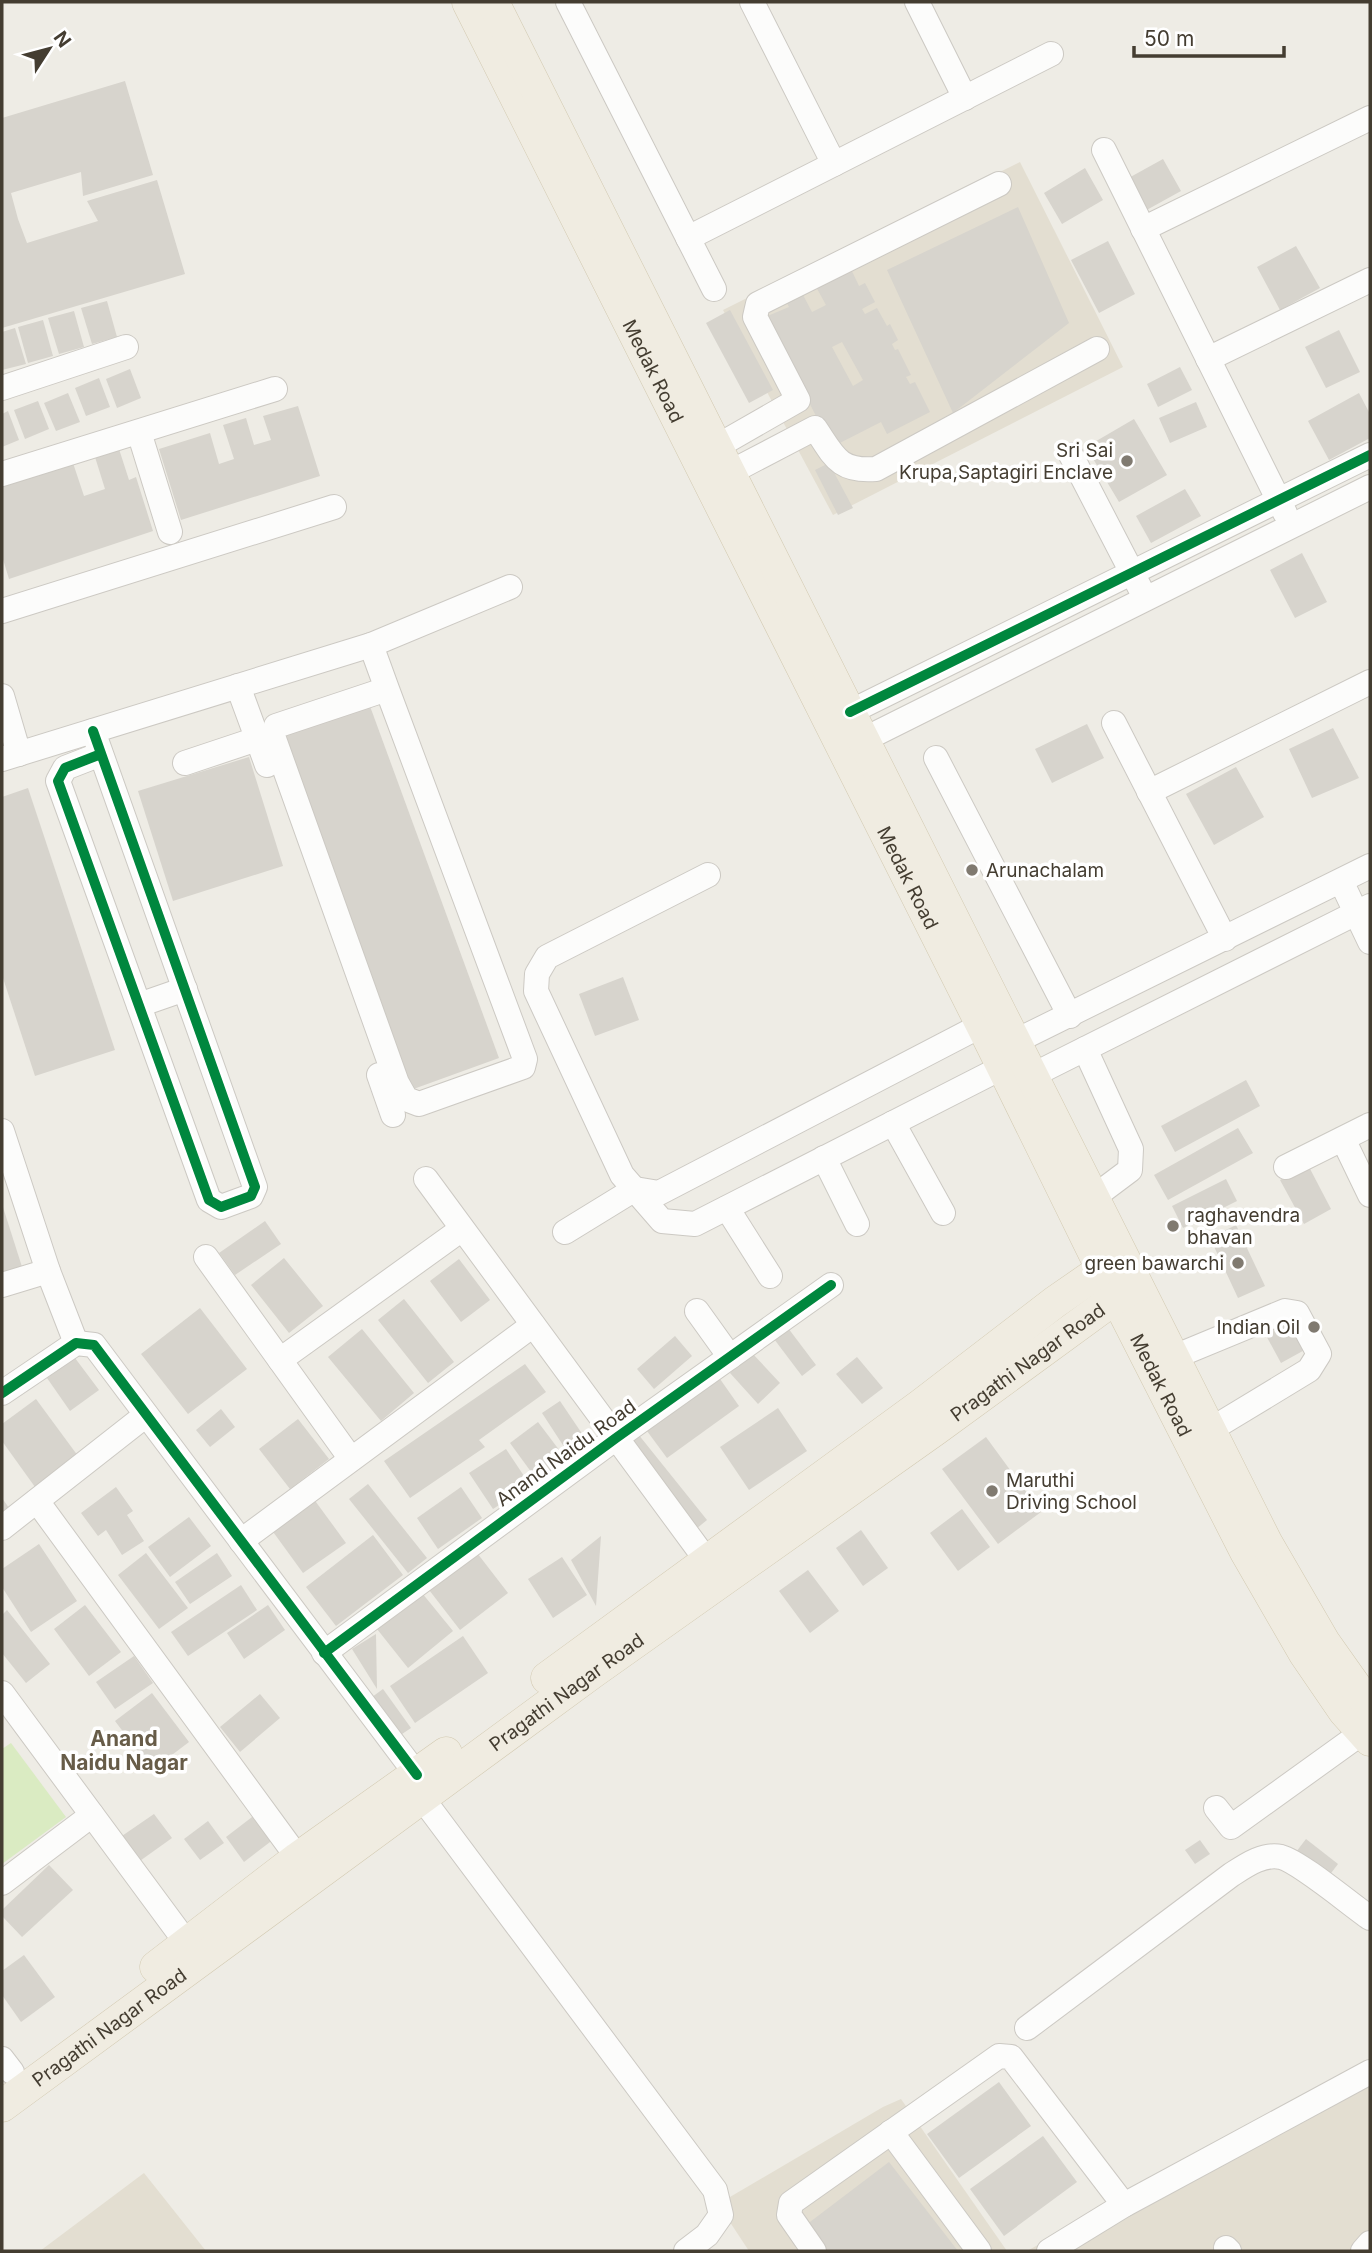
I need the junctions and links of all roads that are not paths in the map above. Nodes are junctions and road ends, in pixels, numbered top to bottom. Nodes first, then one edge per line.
1 (468, 2) edge
2 (494, 2) edge
3 (568, 2) edge
4 (752, 2) edge
5 (917, 2) edge
6 (1051, 54) dead end
7 (965, 98) junction
8 (1370, 118) edge
9 (550, 140) junction
10 (1104, 150) dead end
11 (834, 164) junction
12 (999, 184) dead end
13 (1143, 229) junction
14 (688, 238) junction
15 (1370, 280) edge
16 (714, 289) dead end
17 (126, 347) dead end
18 (1097, 349) dead end
19 (1208, 359) junction
20 (2, 388) edge
21 (275, 389) dead end
22 (799, 400) junction
23 (815, 428) junction
24 (139, 432) junction
25 (1072, 454) dead end
26 (1370, 455) edge
27 (723, 460) junction
28 (2, 474) edge
29 (1370, 487) edge
30 (1278, 500) junction
31 (334, 507) dead end
32 (1292, 526) junction
33 (170, 532) dead end
34 (1132, 573) junction
35 (510, 587) dead end
36 (1146, 599) junction
37 (2, 611) edge
38 (371, 645) junction
39 (1370, 682) edge
40 (238, 686) junction
41 (387, 689) junction
42 (2, 696) edge
43 (850, 712) junction
44 (1114, 723) dead end
45 (257, 739) junction
46 (863, 740) junction
47 (97, 743) junction
48 (10, 757) edge
49 (936, 758) dead end
50 (186, 762) dead end
51 (1149, 792) junction
52 (1370, 866) edge
53 (708, 874) dead end
54 (1341, 881) junction
55 (1363, 909) edge
56 (1225, 939) junction
57 (1370, 942) edge
58 (185, 989) junction
59 (1124, 989) junction
60 (139, 1005) junction
61 (1070, 1016) junction
62 (1140, 1021) junction
63 (982, 1025) junction
64 (1084, 1049) junction
65 (1009, 1054) junction
66 (1033, 1075) junction
67 (393, 1115) dead end
68 (893, 1123) junction
69 (1370, 1125) edge
70 (2, 1131) edge
71 (1343, 1139) junction
72 (824, 1158) junction
73 (1286, 1167) dead end
74 (426, 1179) dead end
75 (10, 1182) edge
76 (635, 1188) junction
77 (1370, 1195) edge
78 (1094, 1197) junction
79 (727, 1208) junction
80 (943, 1213) dead end
81 (857, 1224) dead end
82 (462, 1229) junction
83 (565, 1232) dead end
84 (205, 1257) dead end
85 (1112, 1262) junction
86 (48, 1271) junction
87 (769, 1276) dead end
88 (2, 1285) edge
89 (831, 1285) dead end
90 (1128, 1290) junction
91 (697, 1311) dead end
92 (533, 1325) junction
93 (76, 1343) junction
94 (730, 1357) junction
95 (1174, 1357) junction
96 (280, 1360) junction
97 (2, 1393) edge
98 (146, 1415) junction
99 (1210, 1430) junction
100 (616, 1438) junction
101 (351, 1459) junction
102 (37, 1501) junction
103 (2, 1528) edge
104 (241, 1541) junction
105 (699, 1550) junction
106 (324, 1653) junction
107 (2, 1693) edge
108 (10, 1720) edge
109 (1368, 1726) edge
110 (419, 1786) junction
111 (1216, 1808) dead end
112 (92, 1815) junction
113 (298, 1858) junction
114 (2, 1883) edge
115 (1370, 1918) edge
116 (194, 1953) junction
117 (1027, 2028) dead end
118 (5, 2070) edge
119 (1370, 2072) edge
120 (2, 2106) edge
121 (891, 2132) junction
122 (1124, 2205) junction
123 (1370, 2243) edge
124 (685, 2251) edge
125 (814, 2251) edge
126 (979, 2251) edge
127 (1049, 2251) edge
128 (1363, 2251) edge

1 - 9 main road, Medak Road
2 - 9 main road, Medak Road
3 - 14 street
4 - 11 street
5 - 7 street
6 - 7 street
7 - 11 street
8 - 13 street
9 - 27 main road, Medak Road
9 - 63 main road, Medak Road
10 - 13 street
11 - 14 street
12 - 22 street
13 - 19 street
14 - 16 street
15 - 19 street
17 - 20 street
18 - 23 street
19 - 30 street
21 - 24 street
22 - 23 street
22 - 27 street
23 - 27 street
24 - 28 street
24 - 33 street
25 - 34 street
26 - 30 street
27 - 43 main road, Medak Road
29 - 32 street
30 - 32 street
30 - 34 street
31 - 37 street
32 - 36 street
34 - 36 street
34 - 43 street
35 - 38 street
36 - 46 street
38 - 40 street
38 - 41 street
39 - 51 street
40 - 45 street
40 - 47 street
41 - 41 street
42 - 48 street
43 - 46 main road, Medak Road
44 - 51 street
45 - 50 street
45 - 67 street
46 - 65 main road, Medak Road
47 - 48 street
47 - 58 street
47 - 60 street
49 - 61 street
51 - 56 street
52 - 54 street
53 - 76 street
54 - 55 street
54 - 56 street
55 - 57 street
55 - 62 street
56 - 59 street
58 - 60 street
58 - 60 street
59 - 61 street
59 - 62 street
61 - 65 street
62 - 64 street
63 - 65 main road, Medak Road
63 - 76 street
64 - 66 street
64 - 78 street
65 - 66 main road, Medak Road
65 - 68 street
65 - 85 main road, Medak Road
66 - 78 main road, Medak Road
68 - 72 street
68 - 80 street
69 - 71 street
70 - 75 street
71 - 73 street
71 - 77 street
72 - 79 street
72 - 81 street
74 - 82 street, Anand Naidu Road
75 - 86 street
76 - 79 street
76 - 83 street
78 - 85 main road, Medak Road
79 - 87 street
82 - 92 street, Anand Naidu Road
82 - 96 street
84 - 96 street
85 - 90 main road, Medak Road
85 - 105 main road, Pragathi Nagar Road
86 - 88 street
86 - 93 street
89 - 94 street, Anand Naidu Road
90 - 95 main road, Medak Road
90 - 109 main road, Medak Road
90 - 110 main road, Pragathi Nagar Road
91 - 94 street
92 - 100 street, Anand Naidu Road
92 - 101 street
93 - 97 street
93 - 98 street
94 - 100 street, Anand Naidu Road
95 - 99 main road, Medak Road
95 - 99 street
96 - 101 street
98 - 102 street
98 - 104 street
99 - 109 main road, Medak Road
100 - 105 street, Anand Naidu Road
100 - 106 street, Anand Naidu Road
101 - 104 street
102 - 103 street
102 - 113 street
104 - 106 street
105 - 110 main road, Pragathi Nagar Road
106 - 110 street
107 - 108 street
108 - 112 street
109 - 111 street
110 - 113 main road, Pragathi Nagar Road
110 - 116 main road, Pragathi Nagar Road
110 - 124 street
112 - 114 street
112 - 116 street
113 - 116 main road, Pragathi Nagar Road
115 - 117 street
116 - 118 main road, Pragathi Nagar Road
116 - 120 main road, Pragathi Nagar Road
119 - 122 street
121 - 122 street
121 - 125 street
121 - 126 street
122 - 127 street
123 - 128 street

